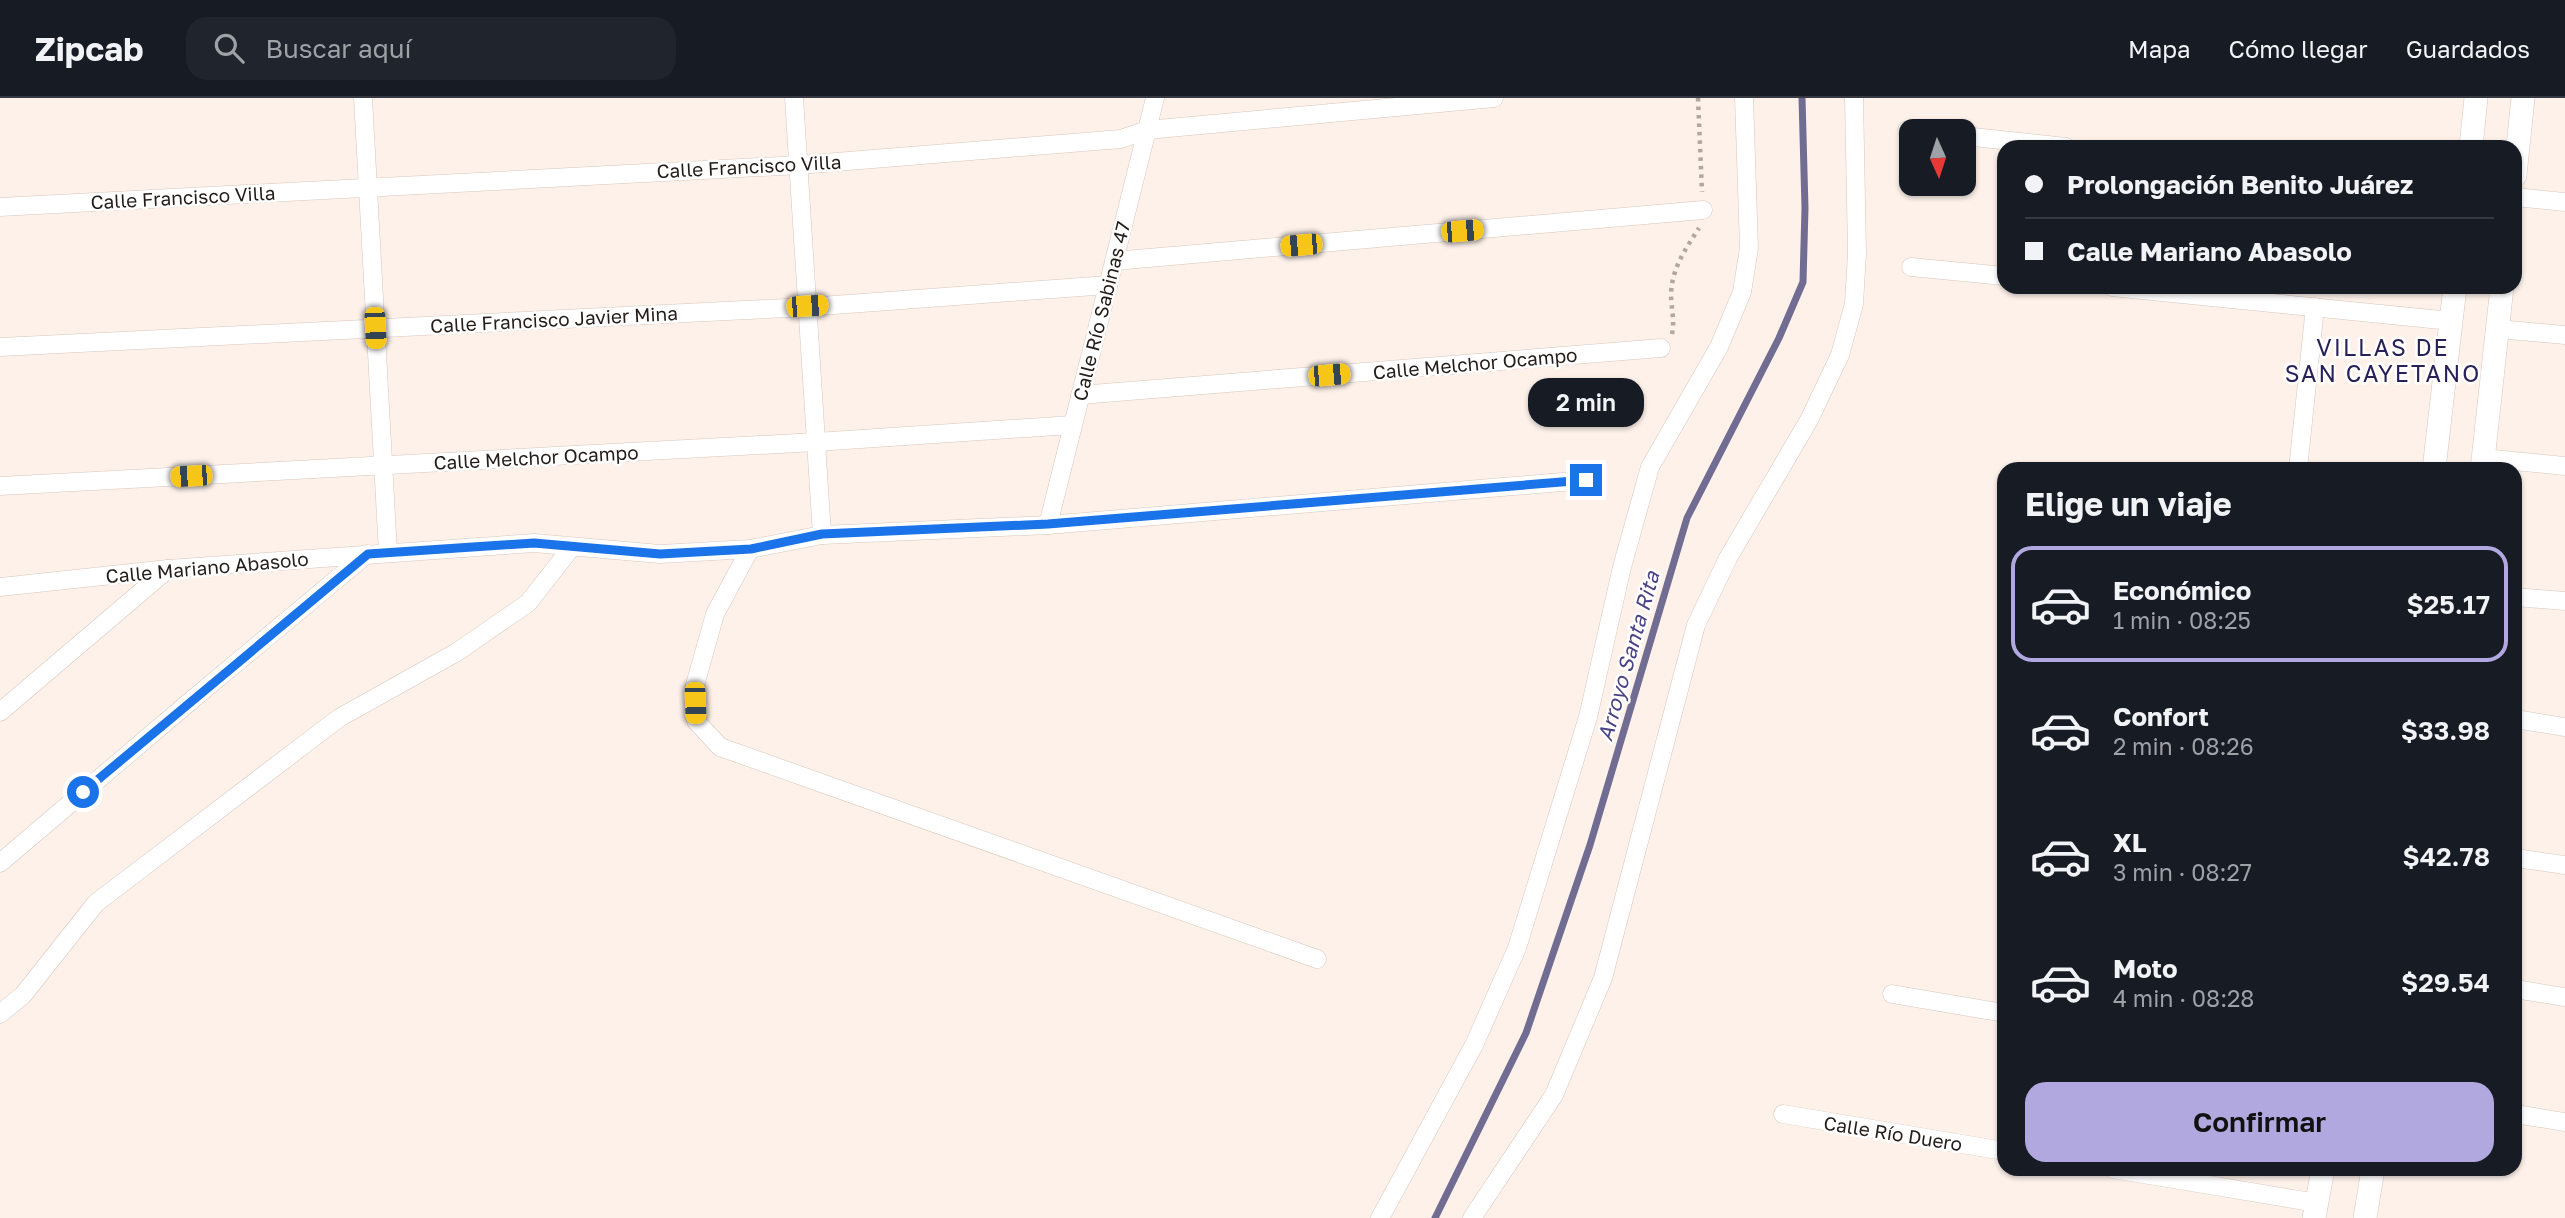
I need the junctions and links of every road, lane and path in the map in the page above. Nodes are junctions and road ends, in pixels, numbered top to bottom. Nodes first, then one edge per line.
1 (363, 98) edge
2 (794, 98) edge
3 (1155, 98) edge
4 (1494, 98) edge
5 (1744, 98) edge
6 (1854, 98) edge
7 (2476, 98) edge
8 (2523, 98) edge
9 (1147, 130) junction
10 (1976, 137) edge
11 (2001, 140) edge
12 (2472, 140) edge
13 (2519, 140) edge
14 (799, 164) junction
15 (368, 187) junction
16 (2522, 198) edge
17 (2565, 202) edge
18 (0, 207) edge
19 (1703, 210) dead end
20 (1114, 261) junction
21 (1911, 267) dead end
22 (1997, 275) edge
23 (1108, 285) junction
24 (2183, 294) edge
25 (2454, 294) edge
26 (2501, 294) edge
27 (807, 306) junction
28 (2315, 307) junction
29 (2451, 321) junction
30 (375, 328) junction
31 (2498, 329) junction
32 (2565, 335) edge
33 (0, 347) edge
34 (1661, 348) dead end
35 (1080, 395) junction
36 (1072, 425) junction
37 (816, 442) junction
38 (2299, 462) edge
39 (2435, 462) edge
40 (2483, 462) edge
41 (2522, 464) edge
42 (383, 465) junction
43 (2565, 466) edge
44 (1586, 480) dead end
45 (0, 486) edge
46 (1048, 524) junction
47 (822, 534) junction
48 (572, 547) junction
49 (751, 549) junction
50 (388, 553) junction
51 (368, 554) junction
52 (168, 569) junction
53 (0, 587) edge
54 (2522, 598) edge
55 (2565, 601) edge
56 (0, 712) edge
57 (2522, 720) edge
58 (2565, 727) edge
59 (2522, 859) edge
60 (0, 863) edge
61 (2565, 865) edge
62 (1317, 959) dead end
63 (2522, 990) edge
64 (1892, 994) dead end
65 (2565, 997) edge
66 (1997, 1012) edge
67 (0, 1014) edge
68 (1783, 1114) dead end
69 (2522, 1115) edge
70 (2565, 1122) edge
71 (1997, 1150) edge
72 (2148, 1176) edge
73 (2322, 1176) edge
74 (2372, 1176) edge
75 (2316, 1210) edge
76 (1380, 1218) edge
77 (1472, 1218) edge
78 (2365, 1218) edge

1 - 15 street
2 - 14 street
3 - 9 street, Calle Río Sabinas 47
4 - 9 street, Calle Francisco Villa
5 - 76 street
6 - 77 street
7 - 12 street
8 - 13 street
9 - 14 street, Calle Francisco Villa
9 - 20 street, Calle Río Sabinas 47
10 - 11 street
14 - 15 street, Calle Francisco Villa
14 - 27 street
15 - 18 street, Calle Francisco Villa
15 - 30 street
16 - 17 street
19 - 20 street
20 - 23 street, Calle Río Sabinas 47
21 - 22 street
23 - 27 street, Calle Francisco Javier Mina
23 - 35 street, Calle Río Sabinas 47
24 - 28 street
25 - 29 street
26 - 31 street
27 - 30 street, Calle Francisco Javier Mina
27 - 37 street
28 - 29 street
28 - 38 street
29 - 39 street
30 - 33 street, Calle Francisco Javier Mina
30 - 42 street
31 - 32 street
31 - 40 street
34 - 35 street, Calle Melchor Ocampo
35 - 36 street, Calle Río Sabinas 47
36 - 37 street, Calle Melchor Ocampo
36 - 46 street, Calle Río Sabinas 47
37 - 42 street, Calle Melchor Ocampo
37 - 47 street
41 - 43 street
42 - 45 street, Calle Melchor Ocampo
42 - 50 street
44 - 46 street, Calle Mariano Abasolo
46 - 47 street, Calle Mariano Abasolo
47 - 49 street, Calle Mariano Abasolo
48 - 49 street, Calle Mariano Abasolo
48 - 50 street, Calle Mariano Abasolo
48 - 67 street
49 - 62 street
50 - 51 street, Calle Mariano Abasolo
51 - 52 street, Calle Mariano Abasolo
51 - 60 street
52 - 53 street, Calle Mariano Abasolo
52 - 56 street
54 - 55 street
57 - 58 street
59 - 61 street
63 - 65 street
64 - 66 street
68 - 71 street, Calle Río Duero
69 - 70 street
72 - 75 street
73 - 75 street
74 - 78 street

